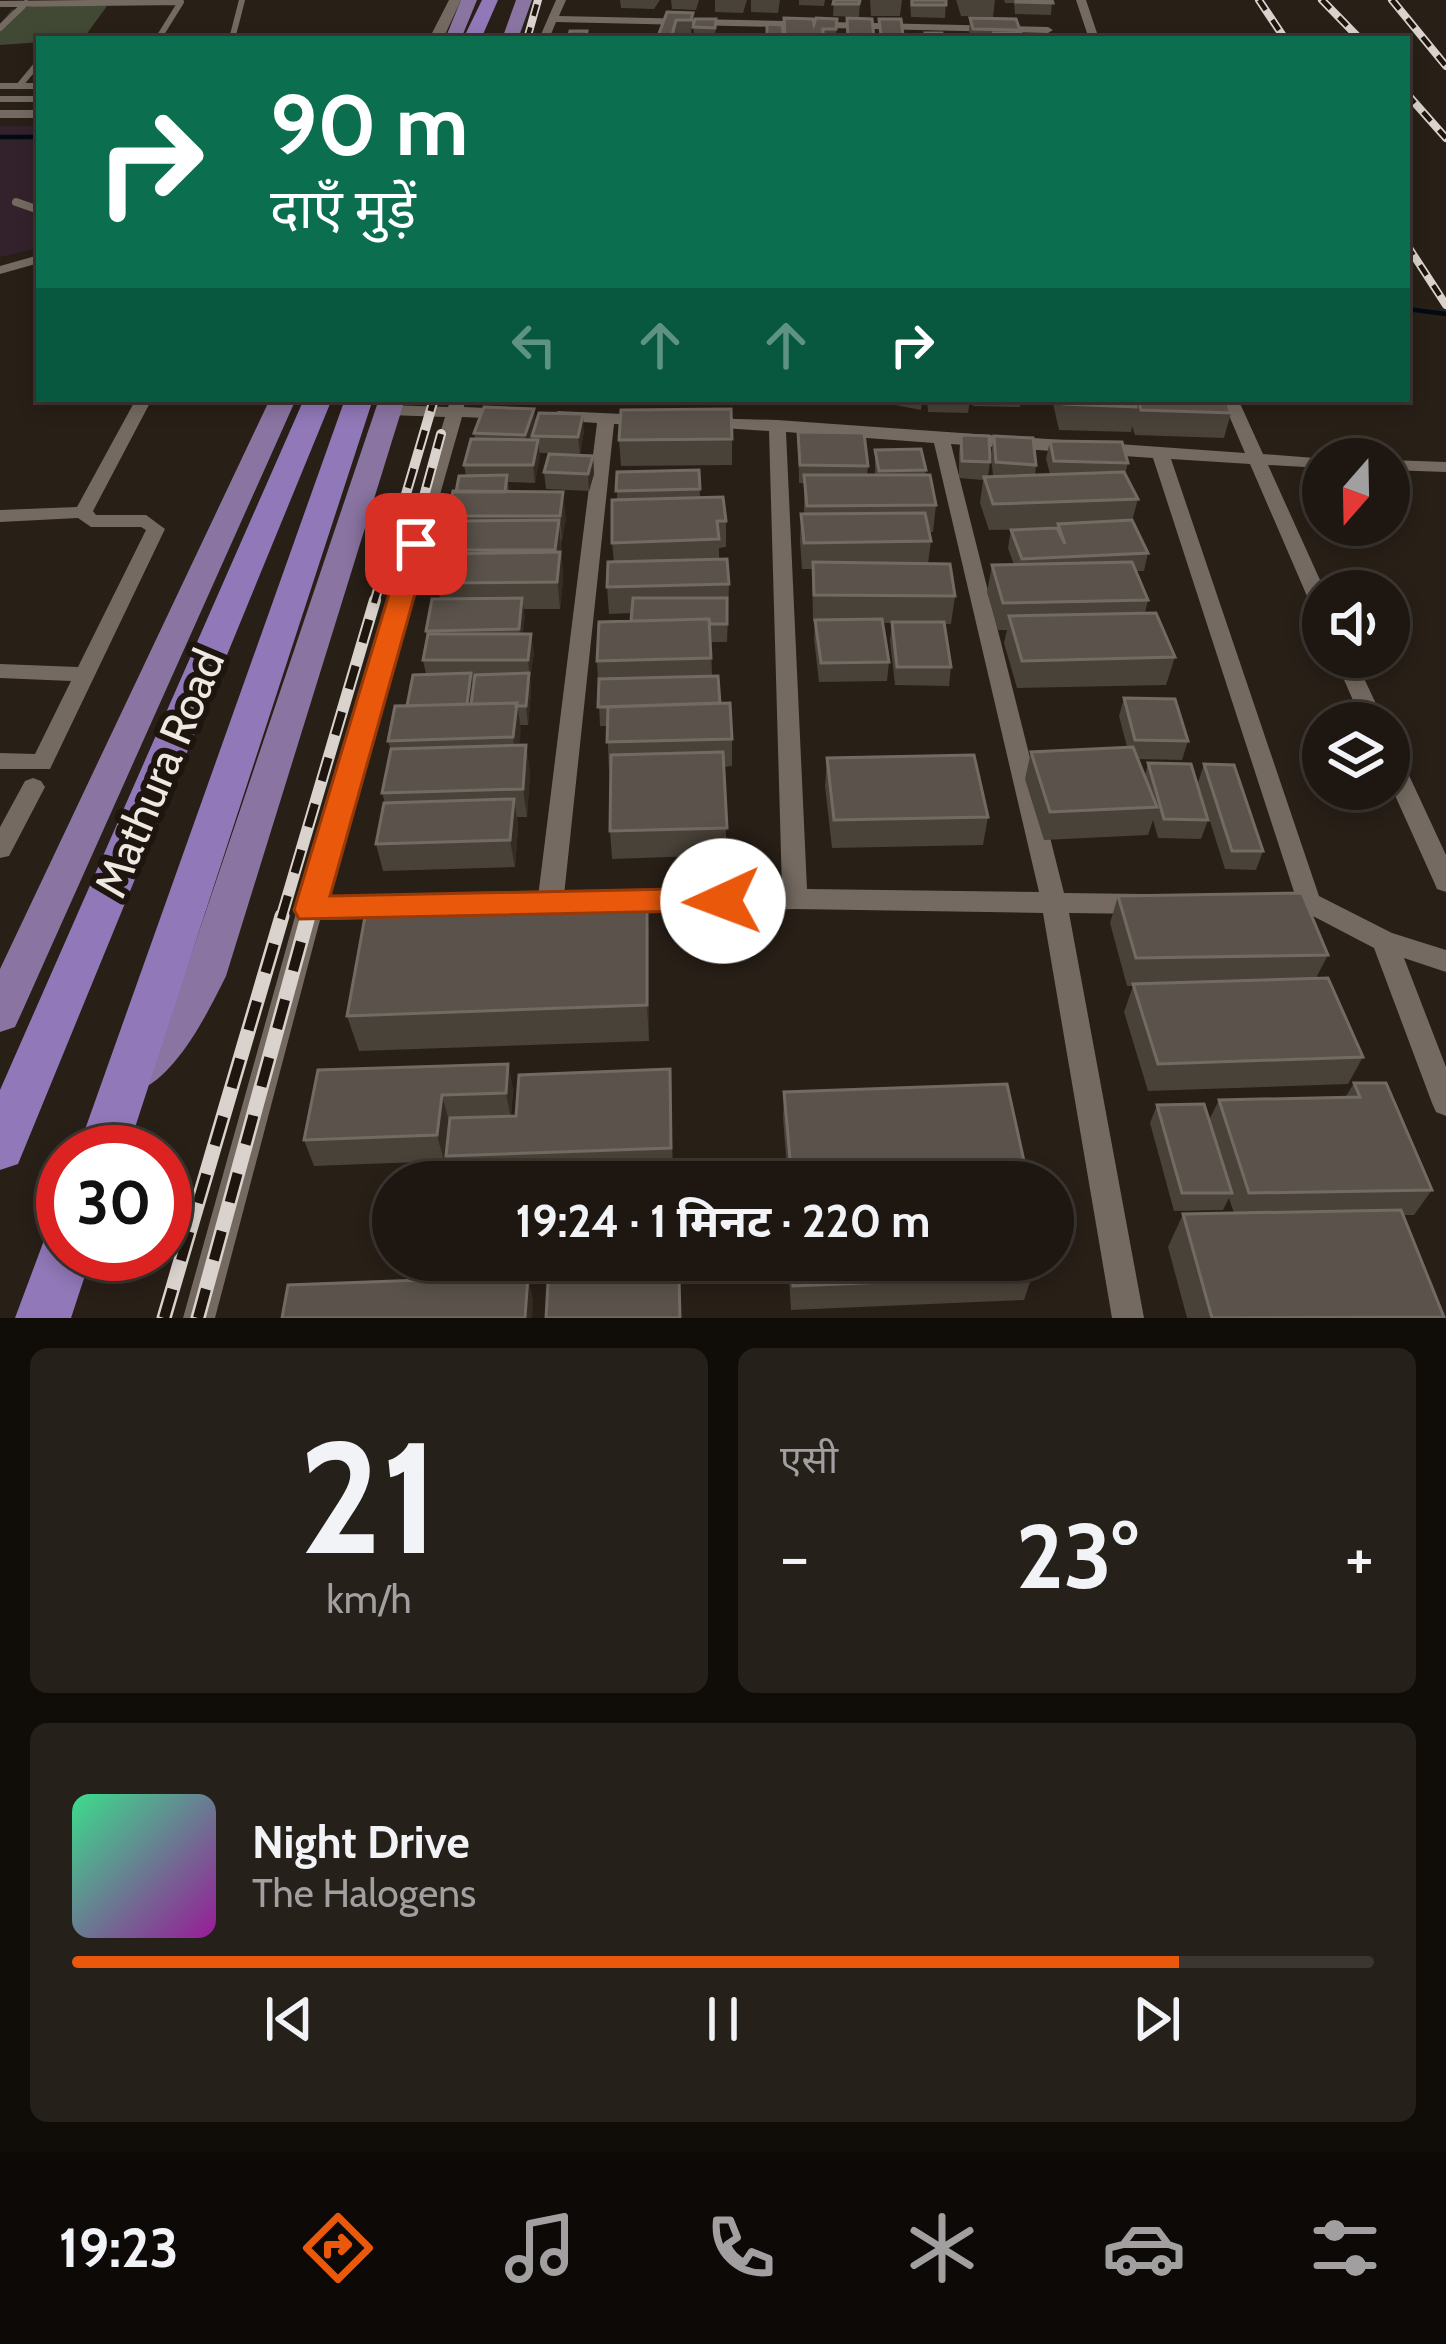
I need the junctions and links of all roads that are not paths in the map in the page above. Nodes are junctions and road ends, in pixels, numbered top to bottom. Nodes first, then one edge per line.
1 (242, 0) edge
2 (455, 0) edge
3 (469, 0) edge
4 (490, 0) edge
5 (508, 0) edge
6 (524, 0) edge
7 (561, 0) edge
8 (1081, 0) edge
9 (26, 3) edge
10 (0, 4) edge
11 (550, 19) junction
12 (750, 22) junction
13 (0, 28) edge
14 (1048, 30) dead end
15 (962, 33) edge
16 (160, 36) edge
17 (233, 36) edge
18 (437, 36) edge
19 (455, 36) edge
20 (473, 36) edge
21 (492, 36) edge
22 (511, 36) edge
23 (545, 36) edge
24 (748, 36) edge
25 (1093, 36) edge
26 (36, 66) edge
27 (0, 86) edge
28 (19, 86) junction
29 (36, 86) edge
30 (0, 99) edge
31 (36, 99) edge
32 (0, 114) edge
33 (36, 114) edge
34 (16, 202) dead end
35 (36, 209) edge
36 (36, 260) edge
37 (0, 270) edge
38 (141, 402) edge
39 (282, 402) edge
40 (317, 402) edge
41 (1231, 402) edge
42 (380, 403) edge
43 (457, 406) edge
44 (606, 418) junction
45 (776, 425) junction
46 (941, 437) junction
47 (1160, 453) junction
48 (1256, 461) junction
49 (1302, 462) edge
50 (1410, 466) edge
51 (1446, 467) edge
52 (83, 512) junction
53 (0, 516) edge
54 (1305, 570) edge
55 (0, 671) edge
56 (87, 675) junction
57 (0, 761) edge
58 (33, 788) dead end
59 (1410, 802) edge
60 (0, 849) edge
61 (1446, 882) edge
62 (794, 899) junction
63 (1054, 901) junction
64 (1307, 902) junction
65 (1166, 904) edge
66 (571, 905) junction
67 (1255, 907) edge
68 (310, 910) junction
69 (1384, 941) junction
70 (1446, 961) edge
71 (0, 1014) edge
72 (127, 1083) junction
73 (1446, 1103) edge
74 (112, 1125) edge
75 (0, 1147) edge
76 (56, 1281) edge
77 (43, 1318) edge
78 (199, 1318) edge
79 (1128, 1318) edge

1 - 17 lane
2 - 18 street
3 - 19 main road
4 - 20 highway
5 - 21 highway
6 - 22 main road
7 - 11 street
8 - 25 street
9 - 10 lane
9 - 13 lane
9 - 16 lane
11 - 12 street
11 - 23 street
12 - 15 street
12 - 24 street
14 - 15 street
26 - 28 lane
27 - 28 lane
28 - 29 lane
30 - 31 street
32 - 33 street
34 - 35 lane
36 - 37 street
38 - 52 street
39 - 71 main road, Mathura Road
40 - 75 highway, Mathura Road
41 - 48 street
42 - 43 street
42 - 72 highway, Mathura Road
42 - 72 main road
43 - 44 street
43 - 68 street
44 - 45 street
44 - 66 street
45 - 46 street
45 - 62 street
46 - 47 street
46 - 63 street
47 - 48 street
47 - 64 street
48 - 49 street
48 - 54 street
50 - 51 street
52 - 53 street
52 - 56 street
55 - 56 street
56 - 57 street
58 - 60 street
59 - 61 street
62 - 63 street
62 - 66 street
63 - 65 street
63 - 79 street
64 - 67 street
64 - 69 street
66 - 68 street
68 - 78 street
69 - 70 street
69 - 73 street
72 - 74 highway, Mathura Road
76 - 77 highway

